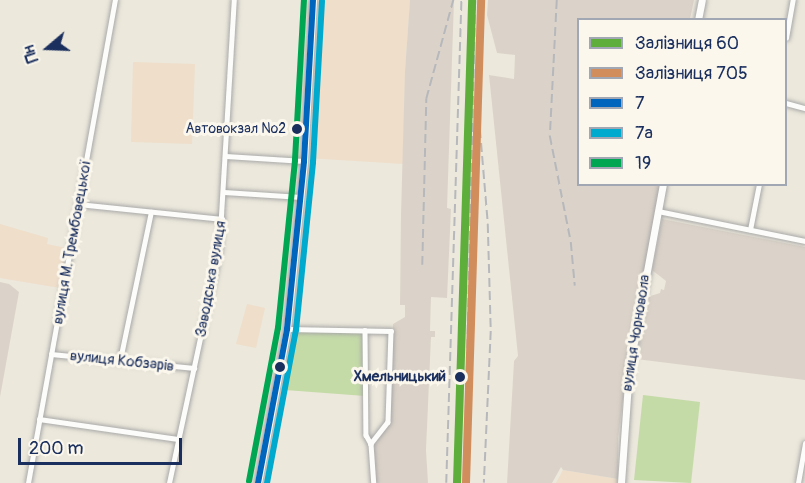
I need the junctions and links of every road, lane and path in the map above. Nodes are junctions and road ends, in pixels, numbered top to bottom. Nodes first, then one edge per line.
1 (115, 0) edge
2 (234, 0) edge
3 (313, 0) edge
4 (702, 0) edge
5 (793, 0) edge
6 (698, 18) edge
7 (787, 33) edge
8 (787, 103) edge
9 (805, 108) edge
10 (226, 156) junction
11 (304, 161) junction
12 (663, 186) edge
13 (759, 186) edge
14 (224, 192) junction
15 (301, 197) junction
16 (78, 204) junction
17 (657, 211) junction
18 (152, 212) junction
19 (222, 219) junction
20 (750, 230) junction
21 (805, 241) edge
22 (287, 329) junction
23 (365, 330) junction
24 (51, 354) junction
25 (120, 360) junction
26 (194, 368) junction
27 (39, 419) junction
28 (178, 439) junction
29 (371, 444) junction
30 (805, 444) edge
31 (28, 483) edge
32 (169, 483) edge
33 (258, 483) edge
34 (374, 483) edge
35 (621, 483) edge
36 (798, 483) edge

1 - 16 street, вулиця М. Трембовецької
2 - 10 street, Заводська вулиця
3 - 11 street
4 - 6 street
5 - 7 street
8 - 9 street
10 - 11 street
10 - 14 street, Заводська вулиця
11 - 15 street
12 - 17 street, вулиця Чорновола
13 - 20 street
14 - 15 street
14 - 19 street, Заводська вулиця
15 - 22 street
16 - 18 street
16 - 24 street, вулиця М. Трембовецької
17 - 20 street
17 - 35 street, вулиця Чорновола
18 - 19 street
18 - 25 street
19 - 26 street, Заводська вулиця
20 - 21 street
22 - 23 street
22 - 33 street
23 - 29 street
23 - 29 street
24 - 25 street, вулиця Кобзарів
24 - 27 street, вулиця М. Трембовецької
25 - 26 street, вулиця Кобзарів
26 - 28 street, Заводська вулиця
27 - 28 street
27 - 31 street, вулиця М. Трембовецької
28 - 32 street, Заводська вулиця
29 - 34 street
30 - 36 street

